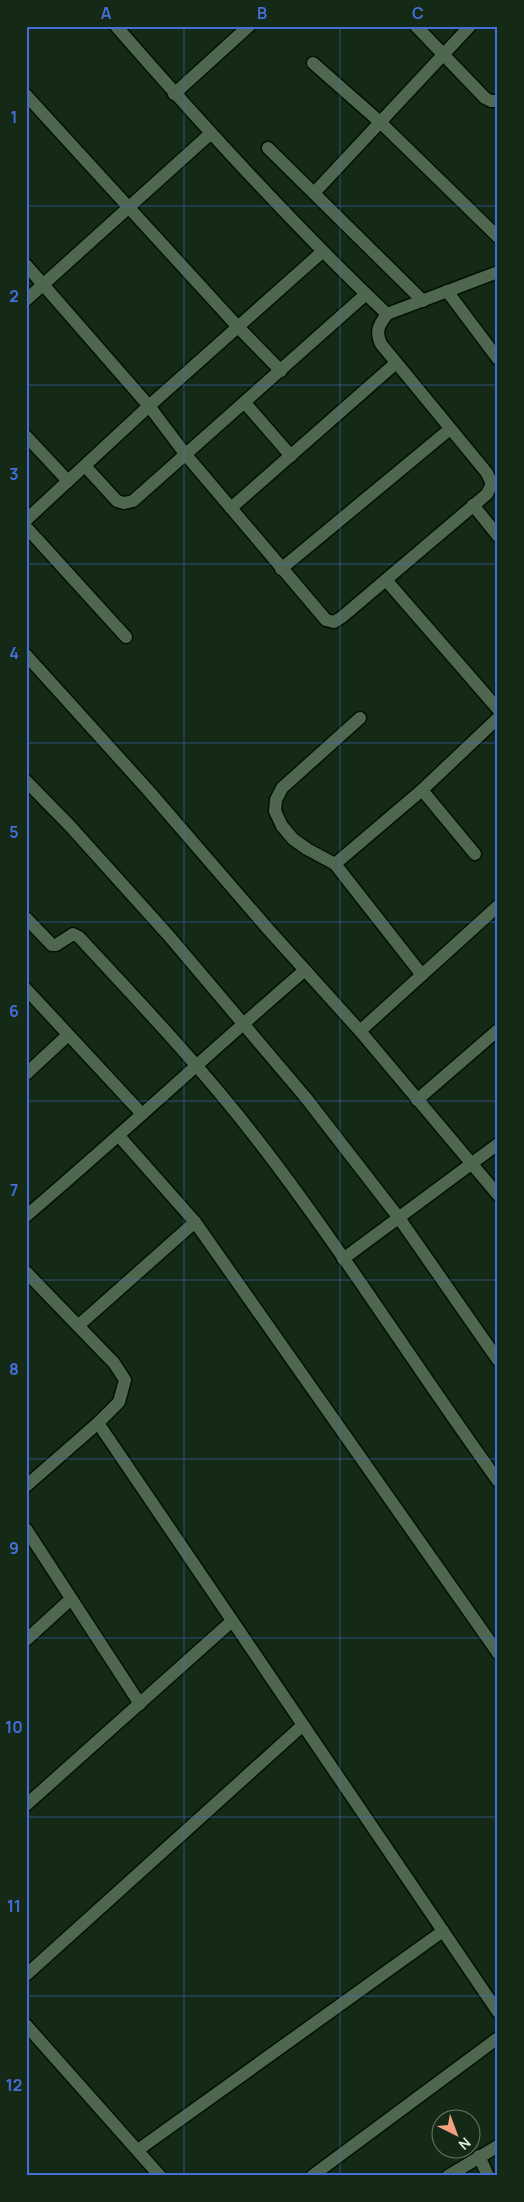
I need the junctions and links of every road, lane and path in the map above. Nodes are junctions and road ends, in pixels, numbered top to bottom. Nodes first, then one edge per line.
1 (116, 26) edge
2 (250, 26) edge
3 (416, 26) edge
4 (470, 26) edge
5 (443, 55) junction
6 (313, 63) dead end
7 (174, 94) junction
8 (26, 95) edge
9 (498, 101) edge
10 (380, 122) junction
11 (210, 134) junction
12 (268, 148) dead end
13 (314, 193) junction
14 (128, 207) junction
15 (498, 237) edge
16 (322, 252) junction
17 (26, 265) edge
18 (498, 272) edge
19 (44, 284) junction
20 (447, 291) junction
21 (366, 294) junction
22 (26, 300) edge
23 (423, 301) junction
24 (387, 314) junction
25 (238, 327) junction
26 (498, 359) edge
27 (396, 363) junction
28 (282, 371) junction
29 (245, 403) junction
30 (149, 406) junction
31 (450, 429) junction
32 (26, 436) edge
33 (186, 455) junction
34 (291, 456) junction
35 (85, 466) junction
36 (68, 481) junction
37 (473, 505) junction
38 (231, 508) junction
39 (26, 520) edge
40 (26, 527) edge
41 (498, 536) edge
42 (282, 569) junction
43 (386, 580) junction
44 (126, 636) dead end
45 (26, 655) edge
46 (498, 709) edge
47 (360, 718) dead end
48 (498, 718) edge
49 (26, 781) edge
50 (422, 790) junction
51 (475, 854) dead end
52 (335, 864) junction
53 (498, 906) edge
54 (26, 918) edge
55 (305, 970) junction
56 (422, 975) junction
57 (26, 989) edge
58 (243, 1023) junction
59 (498, 1030) edge
60 (360, 1031) junction
61 (68, 1035) junction
62 (196, 1067) junction
63 (26, 1074) edge
64 (417, 1100) junction
65 (142, 1114) junction
66 (119, 1136) junction
67 (498, 1144) edge
68 (470, 1165) junction
69 (498, 1195) edge
70 (26, 1216) edge
71 (399, 1218) junction
72 (195, 1222) junction
73 (343, 1259) junction
74 (26, 1272) edge
75 (79, 1325) junction
76 (498, 1360) edge
77 (98, 1423) junction
78 (498, 1481) edge
79 (26, 1486) edge
80 (26, 1529) edge
81 (72, 1599) junction
82 (232, 1621) junction
83 (26, 1640) edge
84 (498, 1652) edge
85 (140, 1704) junction
86 (303, 1725) junction
87 (26, 1805) edge
88 (442, 1931) junction
89 (26, 1974) edge
90 (498, 2012) edge
91 (26, 2025) edge
92 (498, 2038) edge
93 (498, 2146) edge
94 (138, 2150) junction
95 (482, 2154) edge
96 (473, 2160) edge
97 (481, 2160) edge
98 (160, 2176) edge
99 (312, 2176) edge
100 (448, 2176) edge
101 (488, 2176) edge

1 - 7 street
2 - 7 street
3 - 5 street
4 - 5 street
5 - 9 street
5 - 10 street
6 - 10 street
7 - 11 street
8 - 14 street
10 - 13 street
10 - 15 street
11 - 14 street
11 - 16 street
12 - 13 street
13 - 23 street
14 - 19 street
14 - 25 street
16 - 21 street
16 - 25 street
17 - 19 street
18 - 20 street
19 - 22 street
19 - 30 street
20 - 23 street
20 - 26 street
21 - 24 street
21 - 28 street
23 - 24 street
24 - 27 street
25 - 28 street
25 - 30 street
27 - 31 street
27 - 34 street
28 - 29 street
29 - 33 street
29 - 34 street
30 - 33 street
30 - 35 street
31 - 37 street
31 - 42 street
32 - 36 street
33 - 35 street
33 - 38 street
34 - 38 street
35 - 36 street
36 - 39 street
37 - 41 street
37 - 43 street
38 - 42 street
40 - 44 street
42 - 43 street
43 - 46 street
45 - 55 street
47 - 52 street
48 - 50 street
49 - 58 street
50 - 51 street
50 - 52 street
52 - 56 street
53 - 56 street
54 - 62 street
55 - 58 street
55 - 60 street
56 - 60 street
57 - 61 street
58 - 62 street
58 - 71 street
59 - 64 street
60 - 64 street
61 - 63 street
61 - 65 street
62 - 65 street
62 - 73 street
64 - 68 street
65 - 66 street
66 - 70 street
66 - 72 street
67 - 68 street
68 - 69 street
68 - 71 street
71 - 73 street
71 - 76 street
72 - 75 street
72 - 84 street
73 - 78 street
74 - 75 street
75 - 77 street
77 - 79 street
77 - 82 street
80 - 81 street
81 - 83 street
81 - 85 street
82 - 85 street
82 - 86 street
85 - 87 street
86 - 88 street
86 - 89 street
88 - 90 street
88 - 94 street
91 - 94 street
92 - 99 street
93 - 95 street
94 - 98 street
96 - 100 street
97 - 101 street

